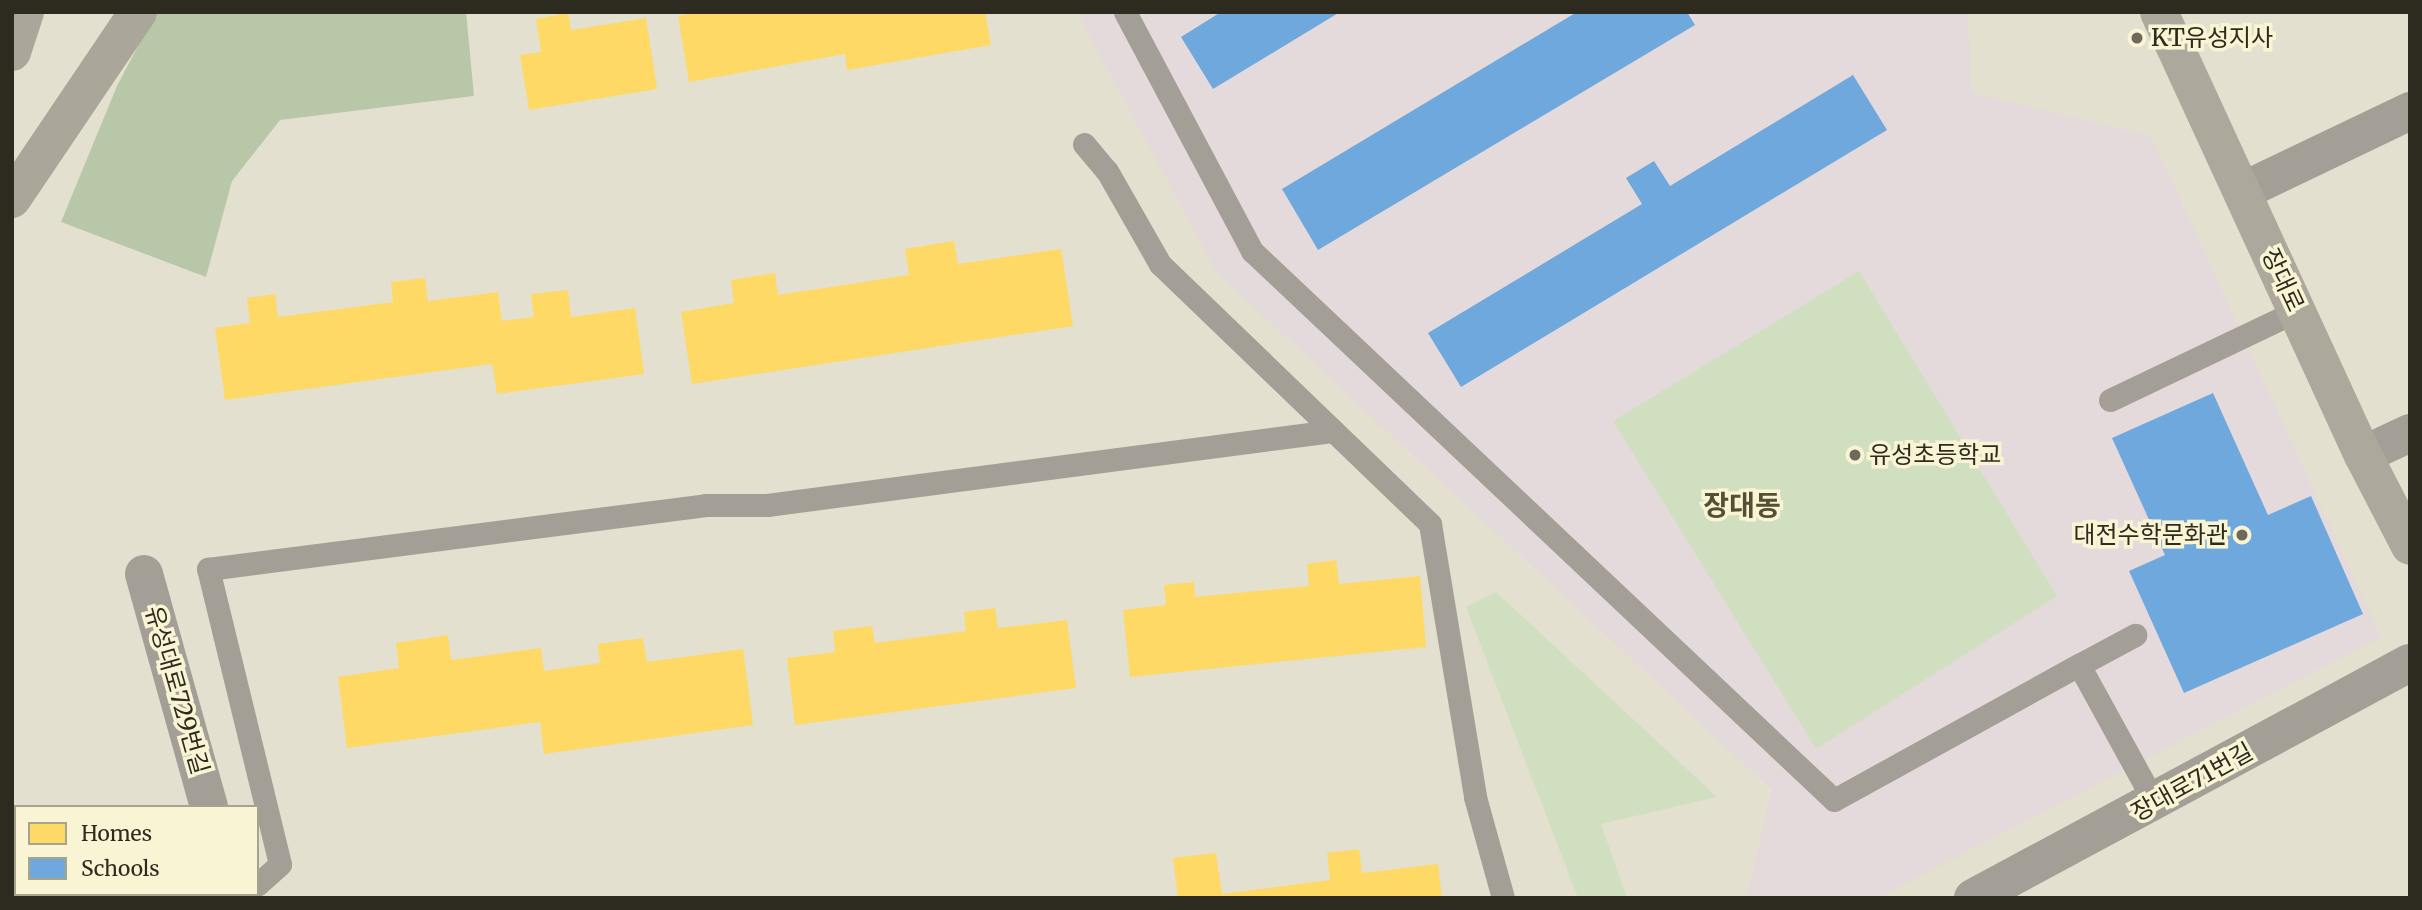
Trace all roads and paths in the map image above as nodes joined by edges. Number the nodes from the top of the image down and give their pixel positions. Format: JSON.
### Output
{"nodes":[{"id":1,"x":25,"y":12,"type":"edge"},
{"id":2,"x":138,"y":12,"type":"edge"},
{"id":3,"x":1125,"y":12,"type":"edge"},
{"id":4,"x":2158,"y":12,"type":"edge"},
{"id":5,"x":12,"y":52,"type":"edge"},
{"id":6,"x":2410,"y":111,"type":"edge"},
{"id":7,"x":1084,"y":144,"type":"dead end"},
{"id":8,"x":2243,"y":191,"type":"junction"},
{"id":9,"x":12,"y":199,"type":"edge"},
{"id":10,"x":2297,"y":311,"type":"junction"},
{"id":11,"x":2110,"y":400,"type":"dead end"},
{"id":12,"x":1332,"y":430,"type":"junction"},
{"id":13,"x":2410,"y":433,"type":"edge"},
{"id":14,"x":2363,"y":455,"type":"junction"},
{"id":15,"x":2410,"y":546,"type":"edge"},
{"id":16,"x":144,"y":574,"type":"dead end"},
{"id":17,"x":2135,"y":635,"type":"dead end"},
{"id":18,"x":2410,"y":663,"type":"edge"},
{"id":19,"x":2079,"y":665,"type":"junction"},
{"id":20,"x":2155,"y":803,"type":"junction"},
{"id":21,"x":208,"y":805,"type":"edge"},
{"id":22,"x":259,"y":882,"type":"edge"},
{"id":23,"x":1503,"y":898,"type":"edge"},
{"id":24,"x":1973,"y":898,"type":"edge"}],
"edges":[{"from":1,"to":5,"type":"highway"},
{"from":2,"to":9,"type":"highway"},
{"from":3,"to":19,"type":"lane"},
{"from":4,"to":8,"type":"street","name":"장대로"},
{"from":6,"to":8,"type":"street"},
{"from":7,"to":12,"type":"lane"},
{"from":8,"to":10,"type":"street","name":"장대로"},
{"from":10,"to":11,"type":"lane"},
{"from":10,"to":14,"type":"street","name":"장대로"},
{"from":12,"to":22,"type":"lane"},
{"from":12,"to":23,"type":"lane"},
{"from":13,"to":14,"type":"street"},
{"from":14,"to":15,"type":"street","name":"장대로"},
{"from":16,"to":21,"type":"street","name":"유성대로729번길"},
{"from":17,"to":19,"type":"lane"},
{"from":18,"to":20,"type":"street","name":"장대로71번길"},
{"from":19,"to":20,"type":"lane"},
{"from":20,"to":24,"type":"street","name":"장대로71번길"}]}
